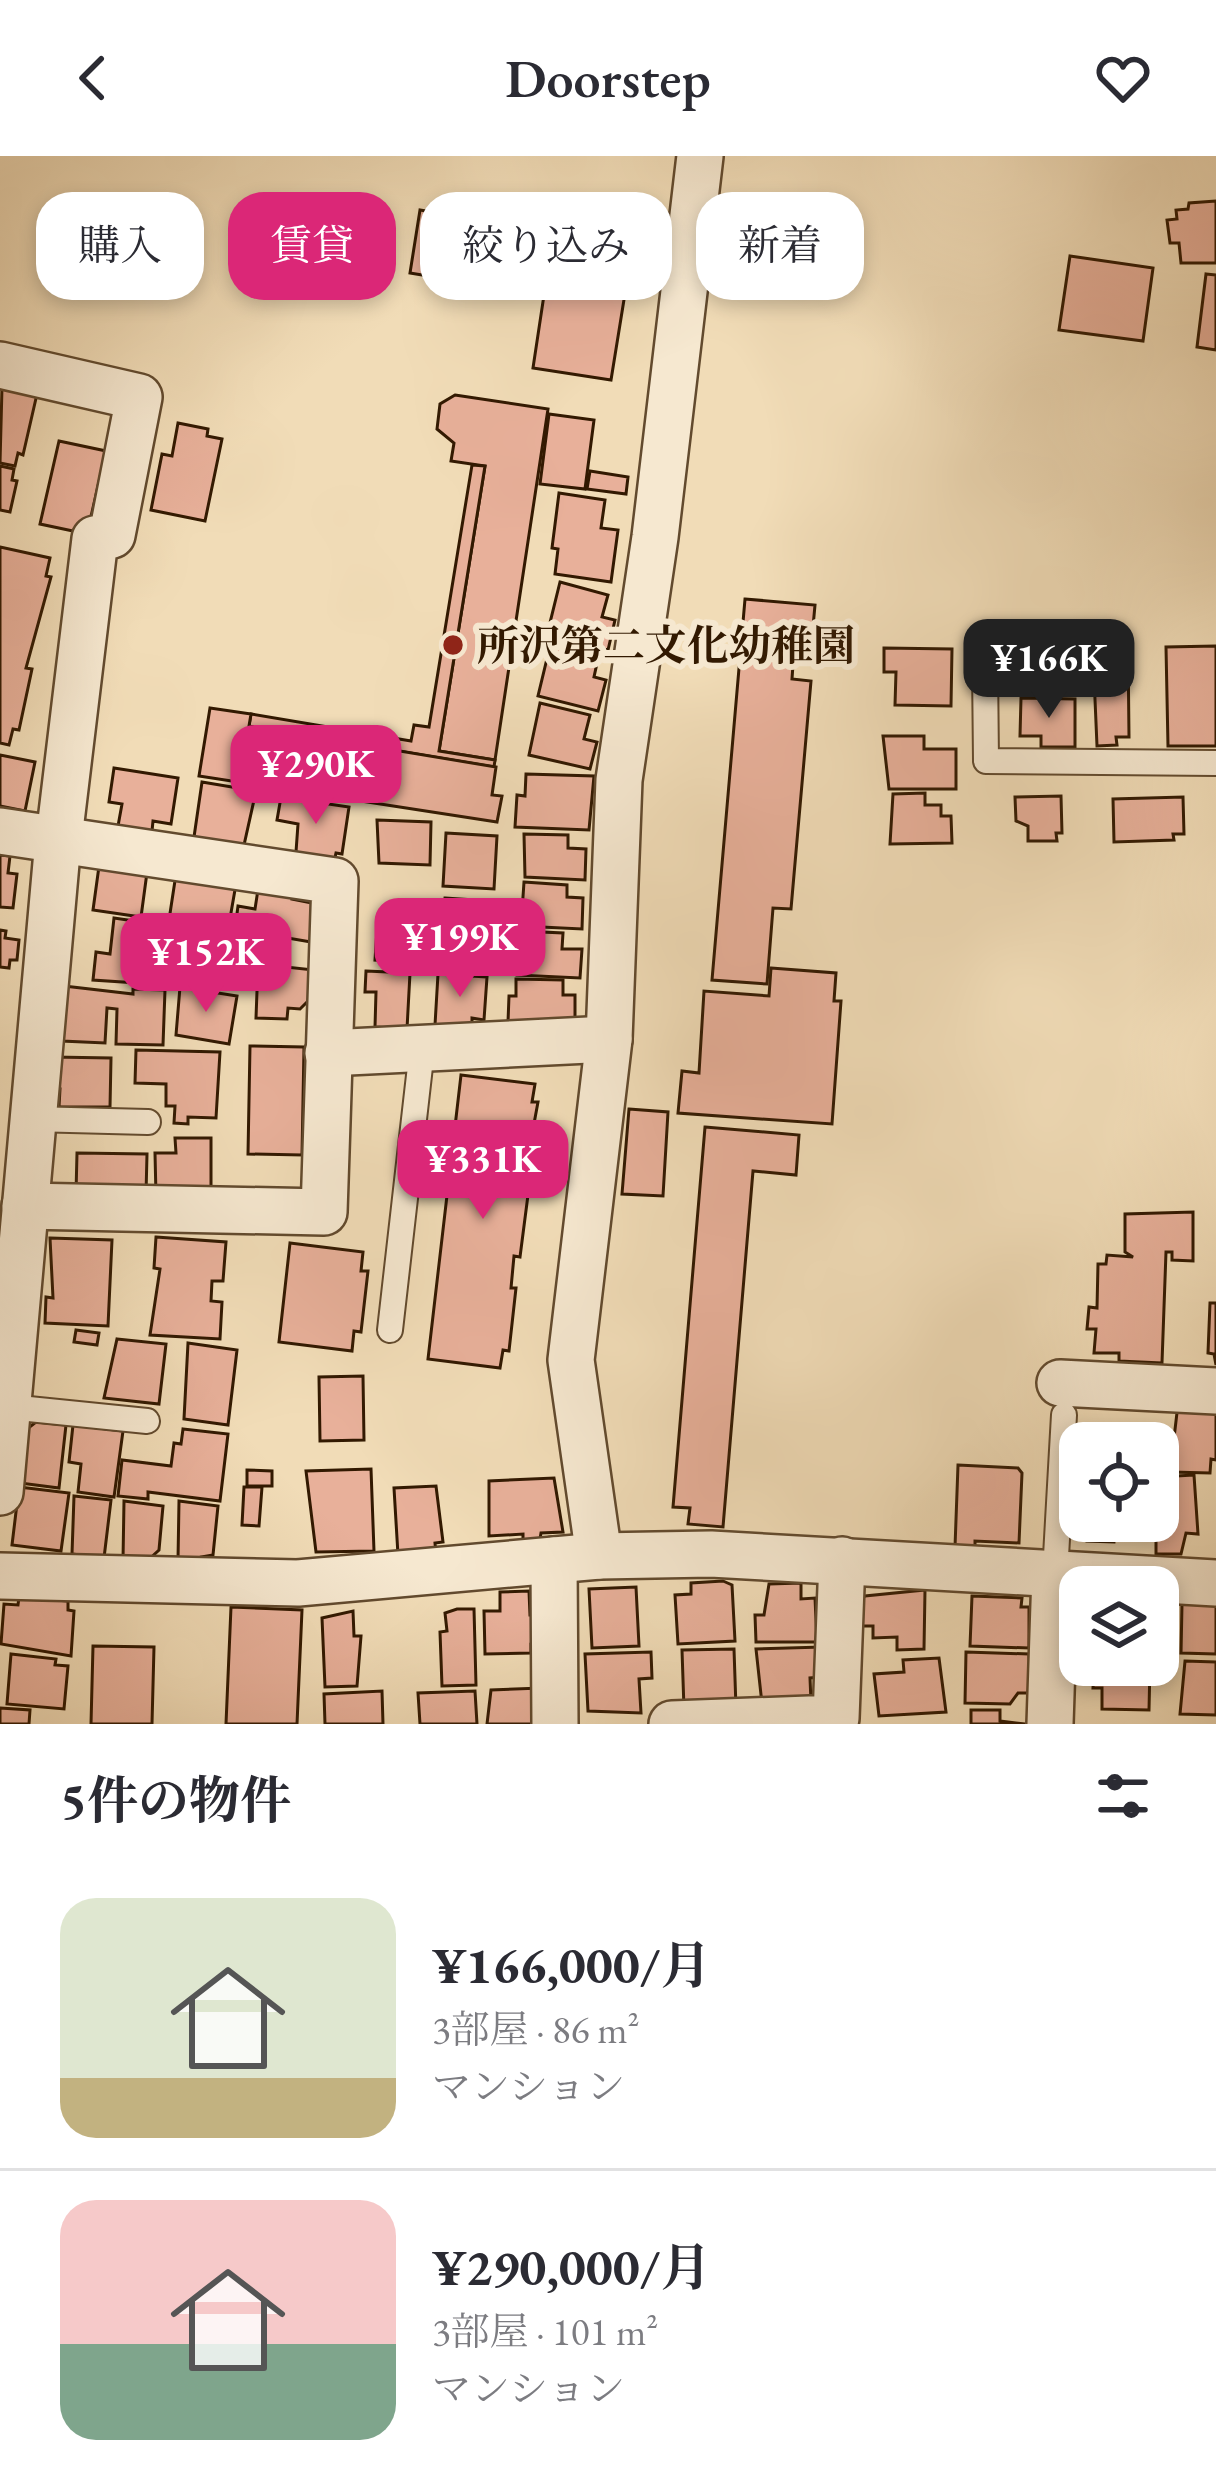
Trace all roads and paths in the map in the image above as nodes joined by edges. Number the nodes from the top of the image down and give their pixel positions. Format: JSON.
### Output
{"nodes":[{"id":1,"x":700,"y":156,"type":"edge"},
{"id":2,"x":0,"y":365,"type":"edge"},
{"id":3,"x":985,"y":666,"type":"dead end"},
{"id":4,"x":1216,"y":763,"type":"edge"},
{"id":5,"x":0,"y":831,"type":"edge"},
{"id":6,"x":59,"y":837,"type":"junction"},
{"id":7,"x":609,"y":1039,"type":"junction"},
{"id":8,"x":422,"y":1049,"type":"junction"},
{"id":9,"x":328,"y":1054,"type":"junction"},
{"id":10,"x":148,"y":1122,"type":"dead end"},
{"id":11,"x":20,"y":1129,"type":"edge"},
{"id":12,"x":25,"y":1206,"type":"junction"},
{"id":13,"x":390,"y":1330,"type":"dead end"},
{"id":14,"x":1216,"y":1391,"type":"edge"},
{"id":15,"x":1062,"y":1399,"type":"joint"},
{"id":16,"x":9,"y":1407,"type":"junction"},
{"id":17,"x":147,"y":1421,"type":"dead end"},
{"id":18,"x":0,"y":1492,"type":"edge"},
{"id":19,"x":576,"y":1558,"type":"junction"},
{"id":20,"x":842,"y":1560,"type":"junction"},
{"id":21,"x":1055,"y":1574,"type":"junction"},
{"id":22,"x":0,"y":1576,"type":"edge"},
{"id":23,"x":1216,"y":1582,"type":"edge"},
{"id":24,"x":556,"y":1724,"type":"edge"},
{"id":25,"x":672,"y":1724,"type":"edge"},
{"id":26,"x":1050,"y":1724,"type":"edge"}],
"edges":[{"from":1,"to":7,"type":"street"},
{"from":2,"to":6,"type":"street"},
{"from":3,"to":4,"type":"lane"},
{"from":5,"to":6,"type":"street"},
{"from":6,"to":9,"type":"street"},
{"from":6,"to":11,"type":"street"},
{"from":7,"to":8,"type":"street"},
{"from":7,"to":19,"type":"street"},
{"from":8,"to":9,"type":"street"},
{"from":8,"to":13,"type":"lane"},
{"from":9,"to":12,"type":"street"},
{"from":10,"to":11,"type":"lane"},
{"from":11,"to":12,"type":"street"},
{"from":12,"to":16,"type":"street"},
{"from":14,"to":15,"type":"street"},
{"from":15,"to":21,"type":"lane"},
{"from":16,"to":17,"type":"lane"},
{"from":16,"to":18,"type":"street"},
{"from":19,"to":20,"type":"street"},
{"from":19,"to":22,"type":"street"},
{"from":19,"to":24,"type":"street"},
{"from":20,"to":21,"type":"street"},
{"from":20,"to":25,"type":"street"},
{"from":21,"to":23,"type":"street"},
{"from":21,"to":26,"type":"street"}]}
